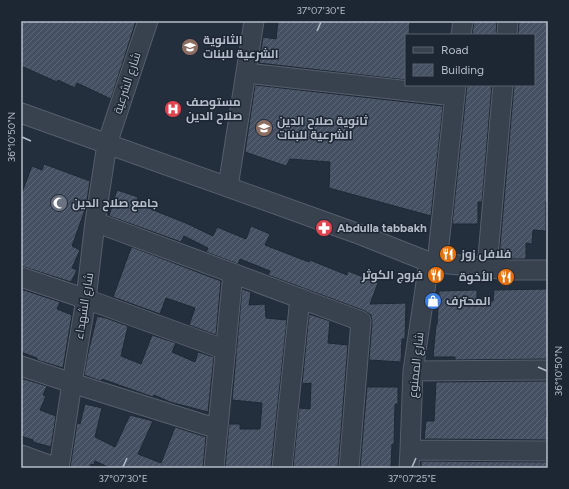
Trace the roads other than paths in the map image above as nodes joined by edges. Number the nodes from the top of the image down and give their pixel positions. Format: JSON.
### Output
{"nodes":[{"id":1,"x":148,"y":21,"type":"edge"},
{"id":2,"x":254,"y":21,"type":"edge"},
{"id":3,"x":463,"y":21,"type":"edge"},
{"id":4,"x":508,"y":21,"type":"edge"},
{"id":5,"x":461,"y":34,"type":"edge"},
{"id":6,"x":507,"y":34,"type":"edge"},
{"id":7,"x":246,"y":73,"type":"junction"},
{"id":8,"x":405,"y":86,"type":"edge"},
{"id":9,"x":406,"y":86,"type":"edge"},
{"id":10,"x":503,"y":86,"type":"edge"},
{"id":11,"x":455,"y":90,"type":"edge"},
{"id":12,"x":21,"y":113,"type":"edge"},
{"id":13,"x":107,"y":144,"type":"junction"},
{"id":14,"x":228,"y":187,"type":"junction"},
{"id":15,"x":95,"y":222,"type":"junction"},
{"id":16,"x":433,"y":263,"type":"junction"},
{"id":17,"x":487,"y":268,"type":"junction"},
{"id":18,"x":548,"y":270,"type":"edge"},
{"id":19,"x":233,"y":273,"type":"junction"},
{"id":20,"x":21,"y":277,"type":"edge"},
{"id":21,"x":300,"y":298,"type":"junction"},
{"id":22,"x":86,"y":299,"type":"junction"},
{"id":23,"x":226,"y":350,"type":"junction"},
{"id":24,"x":21,"y":366,"type":"edge"},
{"id":25,"x":548,"y":370,"type":"edge"},
{"id":26,"x":413,"y":371,"type":"junction"},
{"id":27,"x":72,"y":383,"type":"junction"},
{"id":28,"x":218,"y":428,"type":"junction"},
{"id":29,"x":548,"y":451,"type":"edge"},
{"id":30,"x":21,"y":455,"type":"edge"},
{"id":31,"x":410,"y":459,"type":"edge"},
{"id":32,"x":58,"y":468,"type":"edge"},
{"id":33,"x":214,"y":468,"type":"edge"},
{"id":34,"x":282,"y":468,"type":"edge"},
{"id":35,"x":349,"y":468,"type":"edge"}],
"edges":[{"from":1,"to":13,"type":"street","name":"شارع الشرعية"},
{"from":2,"to":7,"type":"street"},
{"from":3,"to":5,"type":"street"},
{"from":4,"to":6,"type":"street"},
{"from":7,"to":8,"type":"street"},
{"from":7,"to":14,"type":"street"},
{"from":9,"to":11,"type":"street"},
{"from":10,"to":17,"type":"street"},
{"from":11,"to":16,"type":"street","name":"شارع الممنوع"},
{"from":12,"to":13,"type":"street"},
{"from":13,"to":14,"type":"street"},
{"from":13,"to":15,"type":"street","name":"شارع الشهداء"},
{"from":14,"to":16,"type":"street"},
{"from":15,"to":19,"type":"street"},
{"from":15,"to":22,"type":"street","name":"شارع الشهداء"},
{"from":16,"to":17,"type":"street"},
{"from":16,"to":26,"type":"street","name":"شارع الممنوع"},
{"from":17,"to":18,"type":"street"},
{"from":19,"to":21,"type":"street"},
{"from":19,"to":23,"type":"street"},
{"from":20,"to":22,"type":"street"},
{"from":21,"to":34,"type":"street"},
{"from":21,"to":35,"type":"street"},
{"from":22,"to":23,"type":"street"},
{"from":22,"to":27,"type":"street","name":"شارع الشهداء"},
{"from":23,"to":28,"type":"street"},
{"from":24,"to":27,"type":"street"},
{"from":25,"to":26,"type":"street"},
{"from":26,"to":31,"type":"street","name":"شارع الممنوع"},
{"from":27,"to":28,"type":"street"},
{"from":27,"to":32,"type":"street","name":"شارع الشهداء"},
{"from":28,"to":33,"type":"street"},
{"from":29,"to":31,"type":"street"},
{"from":30,"to":32,"type":"street"}]}
